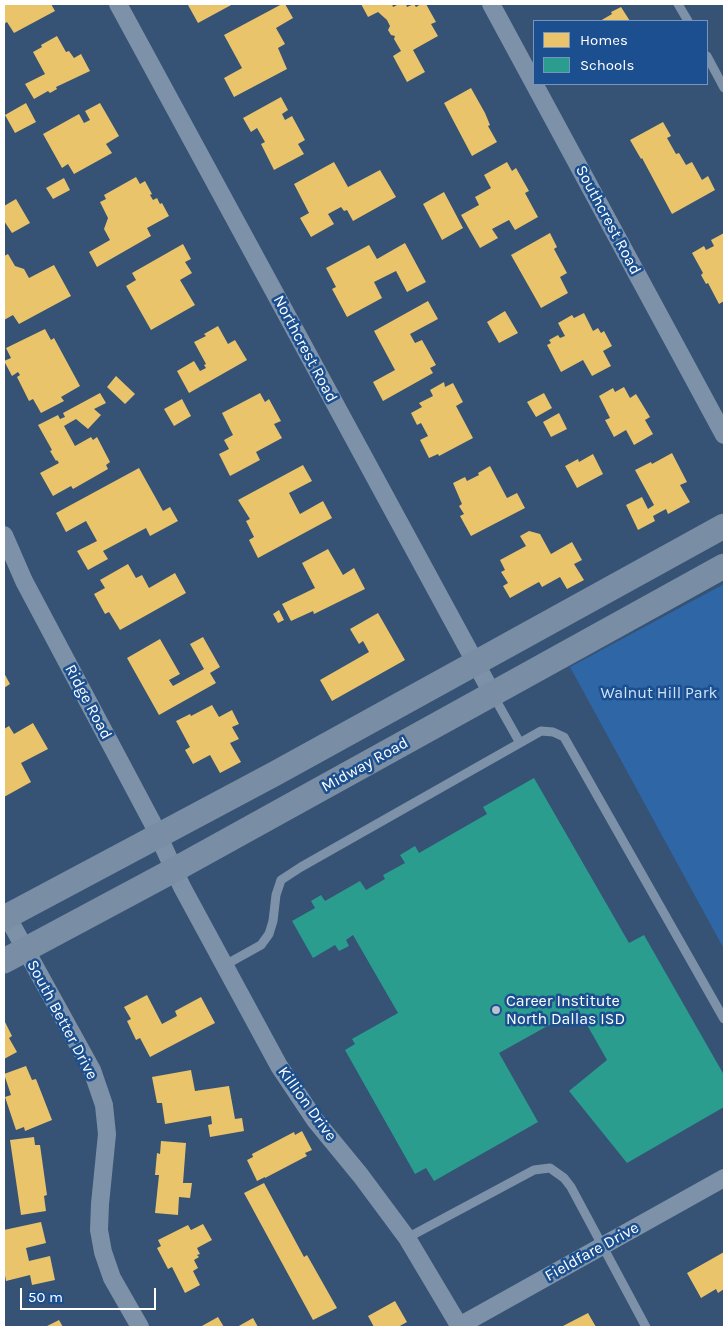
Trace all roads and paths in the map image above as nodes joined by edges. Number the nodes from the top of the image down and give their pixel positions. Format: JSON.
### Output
{"nodes":[{"id":1,"x":118,"y":4,"type":"edge"},
{"id":2,"x":491,"y":4,"type":"edge"},
{"id":3,"x":678,"y":4,"type":"edge"},
{"id":4,"x":687,"y":20,"type":"edge"},
{"id":5,"x":708,"y":58,"type":"edge"},
{"id":6,"x":533,"y":82,"type":"edge"},
{"id":7,"x":535,"y":85,"type":"edge"},
{"id":8,"x":724,"y":88,"type":"edge"},
{"id":9,"x":724,"y":435,"type":"edge"},
{"id":10,"x":724,"y":526,"type":"edge"},
{"id":11,"x":4,"y":534,"type":"edge"},
{"id":12,"x":724,"y":566,"type":"edge"},
{"id":13,"x":475,"y":662,"type":"junction"},
{"id":14,"x":493,"y":695,"type":"junction"},
{"id":15,"x":396,"y":706,"type":"junction"},
{"id":16,"x":414,"y":738,"type":"junction"},
{"id":17,"x":520,"y":743,"type":"junction"},
{"id":18,"x":158,"y":836,"type":"junction"},
{"id":19,"x":174,"y":870,"type":"junction"},
{"id":20,"x":5,"y":917,"type":"edge"},
{"id":21,"x":14,"y":955,"type":"edge"},
{"id":22,"x":225,"y":965,"type":"junction"},
{"id":23,"x":724,"y":1019,"type":"edge"},
{"id":24,"x":724,"y":1178,"type":"edge"},
{"id":25,"x":407,"y":1238,"type":"junction"},
{"id":26,"x":602,"y":1246,"type":"junction"},
{"id":27,"x":140,"y":1327,"type":"edge"},
{"id":28,"x":460,"y":1327,"type":"edge"},
{"id":29,"x":646,"y":1327,"type":"edge"}],
"edges":[{"from":1,"to":13,"type":"street","name":"Northcrest Road"},
{"from":2,"to":6,"type":"street","name":"Southcrest Road"},
{"from":3,"to":4,"type":"lane"},
{"from":5,"to":8,"type":"lane"},
{"from":7,"to":9,"type":"street","name":"Southcrest Road"},
{"from":10,"to":13,"type":"main road"},
{"from":11,"to":18,"type":"street","name":"Ridge Road"},
{"from":12,"to":14,"type":"main road","name":"Midway Road"},
{"from":13,"to":14,"type":"street","name":"Northcrest Road"},
{"from":13,"to":15,"type":"main road"},
{"from":14,"to":16,"type":"main road","name":"Midway Road"},
{"from":14,"to":17,"type":"lane"},
{"from":15,"to":16,"type":"main road"},
{"from":15,"to":18,"type":"main road"},
{"from":16,"to":19,"type":"main road","name":"Midway Road"},
{"from":17,"to":22,"type":"lane"},
{"from":17,"to":23,"type":"lane"},
{"from":18,"to":19,"type":"street","name":"Ridge Road"},
{"from":18,"to":20,"type":"main road"},
{"from":19,"to":21,"type":"main road","name":"Midway Road"},
{"from":19,"to":22,"type":"street","name":"Killion Drive"},
{"from":20,"to":21,"type":"street","name":"South Better Drive"},
{"from":21,"to":27,"type":"street","name":"South Better Drive"},
{"from":22,"to":25,"type":"street","name":"Killion Drive"},
{"from":24,"to":26,"type":"street","name":"Fieldfare Drive"},
{"from":25,"to":26,"type":"lane"},
{"from":25,"to":28,"type":"street","name":"Killion Drive"},
{"from":26,"to":28,"type":"street","name":"Fieldfare Drive"},
{"from":26,"to":29,"type":"lane"}]}
